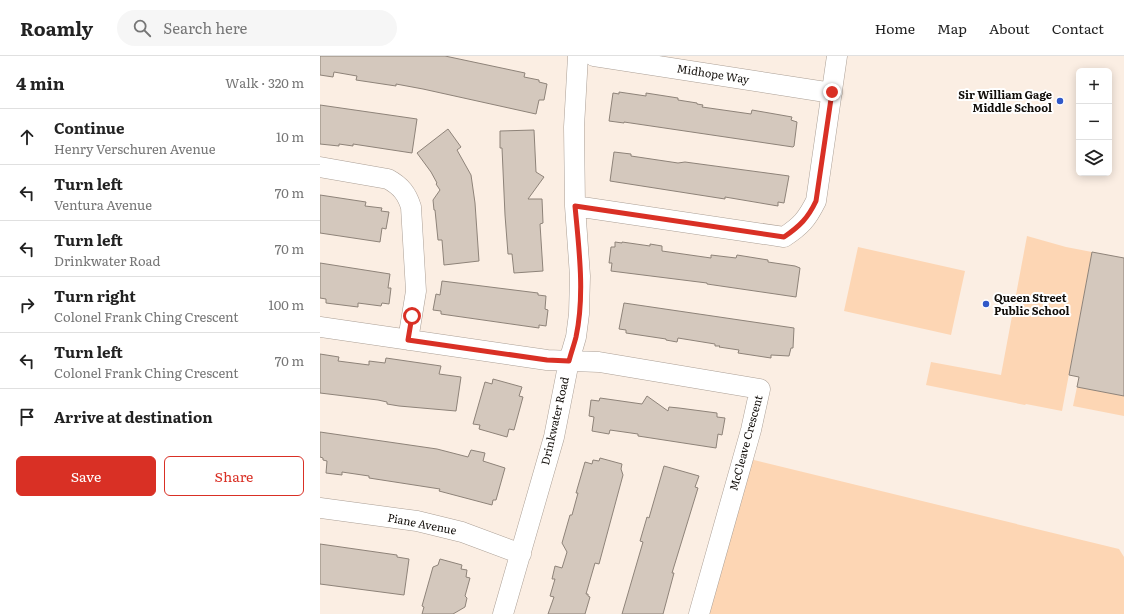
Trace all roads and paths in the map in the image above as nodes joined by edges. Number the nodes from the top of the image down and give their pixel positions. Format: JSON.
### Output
{"nodes":[{"id":1,"x":578,"y":56,"type":"edge"},
{"id":2,"x":594,"y":56,"type":"edge"},
{"id":3,"x":837,"y":56,"type":"edge"},
{"id":4,"x":832,"y":92,"type":"junction"},
{"id":5,"x":320,"y":167,"type":"edge"},
{"id":6,"x":575,"y":206,"type":"junction"},
{"id":7,"x":320,"y":327,"type":"edge"},
{"id":8,"x":408,"y":340,"type":"junction"},
{"id":9,"x":569,"y":361,"type":"junction"},
{"id":10,"x":320,"y":508,"type":"edge"},
{"id":11,"x":521,"y":554,"type":"junction"},
{"id":12,"x":503,"y":614,"type":"edge"},
{"id":13,"x":699,"y":614,"type":"edge"}],
"edges":[{"from":1,"to":6,"type":"street","name":"Drinkwater Road"},
{"from":2,"to":4,"type":"street","name":"Midhope Way"},
{"from":3,"to":4,"type":"street"},
{"from":4,"to":6,"type":"street"},
{"from":5,"to":8,"type":"street"},
{"from":6,"to":9,"type":"street","name":"Drinkwater Road"},
{"from":7,"to":8,"type":"street"},
{"from":8,"to":9,"type":"street"},
{"from":9,"to":11,"type":"street","name":"Drinkwater Road"},
{"from":9,"to":13,"type":"street","name":"McCleave Crescent"},
{"from":10,"to":11,"type":"street","name":"Piane Avenue"},
{"from":11,"to":12,"type":"street","name":"Drinkwater Road"}]}
